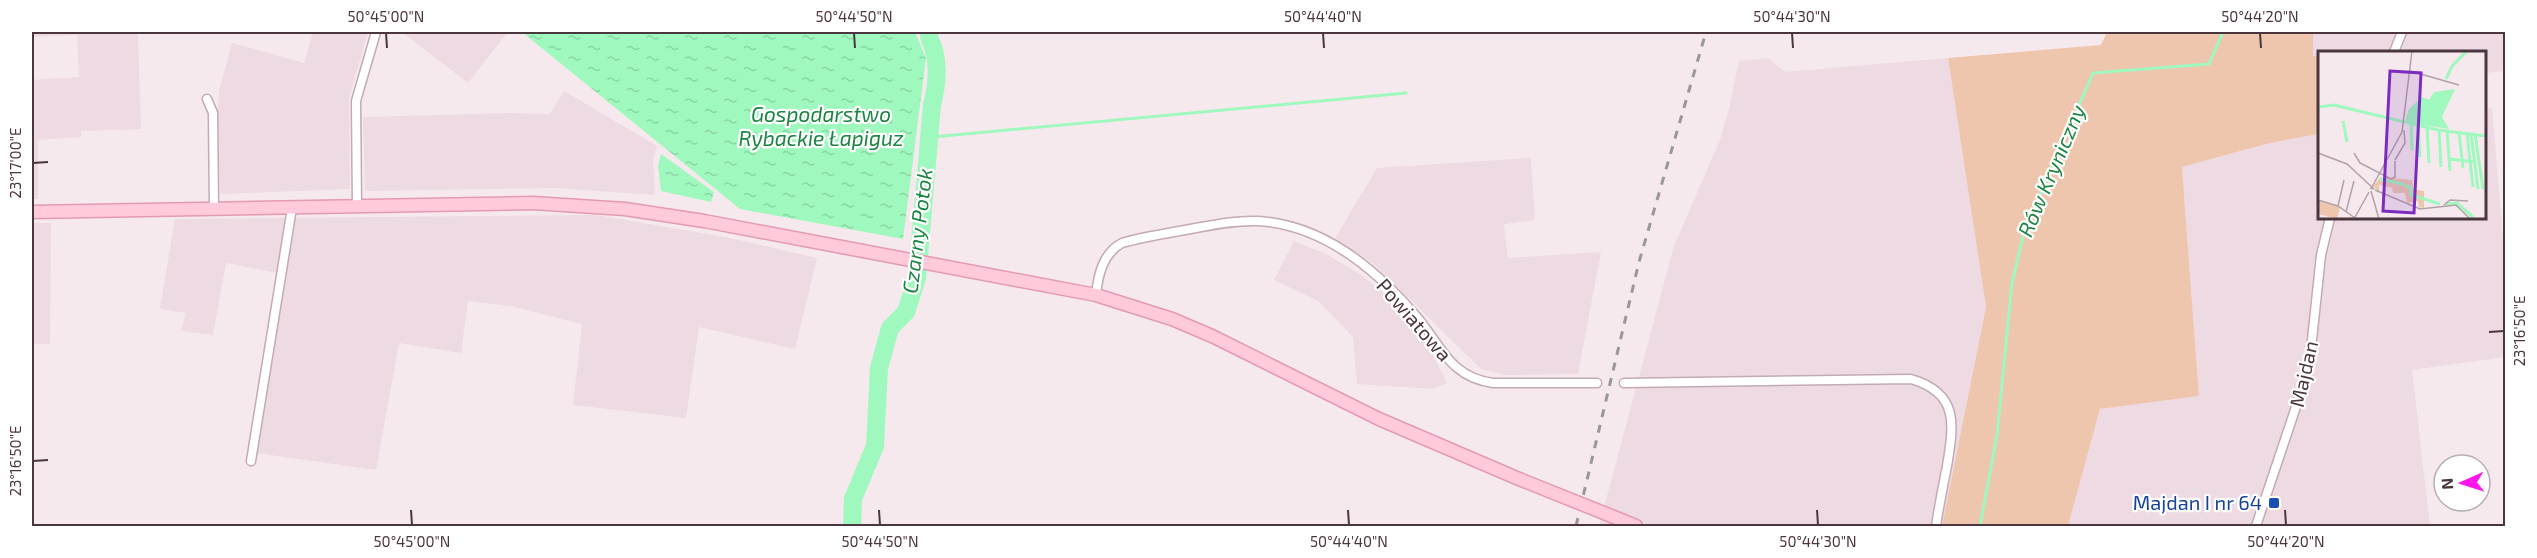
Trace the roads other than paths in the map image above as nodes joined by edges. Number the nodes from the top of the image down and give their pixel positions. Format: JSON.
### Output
{"nodes":[{"id":1,"x":376,"y":32,"type":"edge"},
{"id":2,"x":2402,"y":32,"type":"edge"},
{"id":3,"x":2394,"y":51,"type":"edge"},
{"id":4,"x":207,"y":99,"type":"dead end"},
{"id":5,"x":357,"y":206,"type":"junction"},
{"id":6,"x":292,"y":208,"type":"junction"},
{"id":7,"x":214,"y":209,"type":"junction"},
{"id":8,"x":32,"y":212,"type":"edge"},
{"id":9,"x":2330,"y":219,"type":"edge"},
{"id":10,"x":1096,"y":295,"type":"junction"},
{"id":11,"x":1597,"y":383,"type":"dead end"},
{"id":12,"x":1624,"y":383,"type":"dead end"},
{"id":13,"x":251,"y":461,"type":"dead end"},
{"id":14,"x":1636,"y":526,"type":"edge"},
{"id":15,"x":1936,"y":526,"type":"edge"},
{"id":16,"x":2256,"y":526,"type":"edge"}],
"edges":[{"from":1,"to":5,"type":"street"},
{"from":2,"to":3,"type":"street"},
{"from":4,"to":7,"type":"street"},
{"from":5,"to":6,"type":"main road"},
{"from":5,"to":10,"type":"main road"},
{"from":6,"to":7,"type":"main road"},
{"from":6,"to":13,"type":"street"},
{"from":7,"to":8,"type":"main road"},
{"from":9,"to":16,"type":"street","name":"Majdan"},
{"from":10,"to":11,"type":"street","name":"Powiatowa"},
{"from":10,"to":14,"type":"main road","bridge":true},
{"from":12,"to":15,"type":"street"}]}
